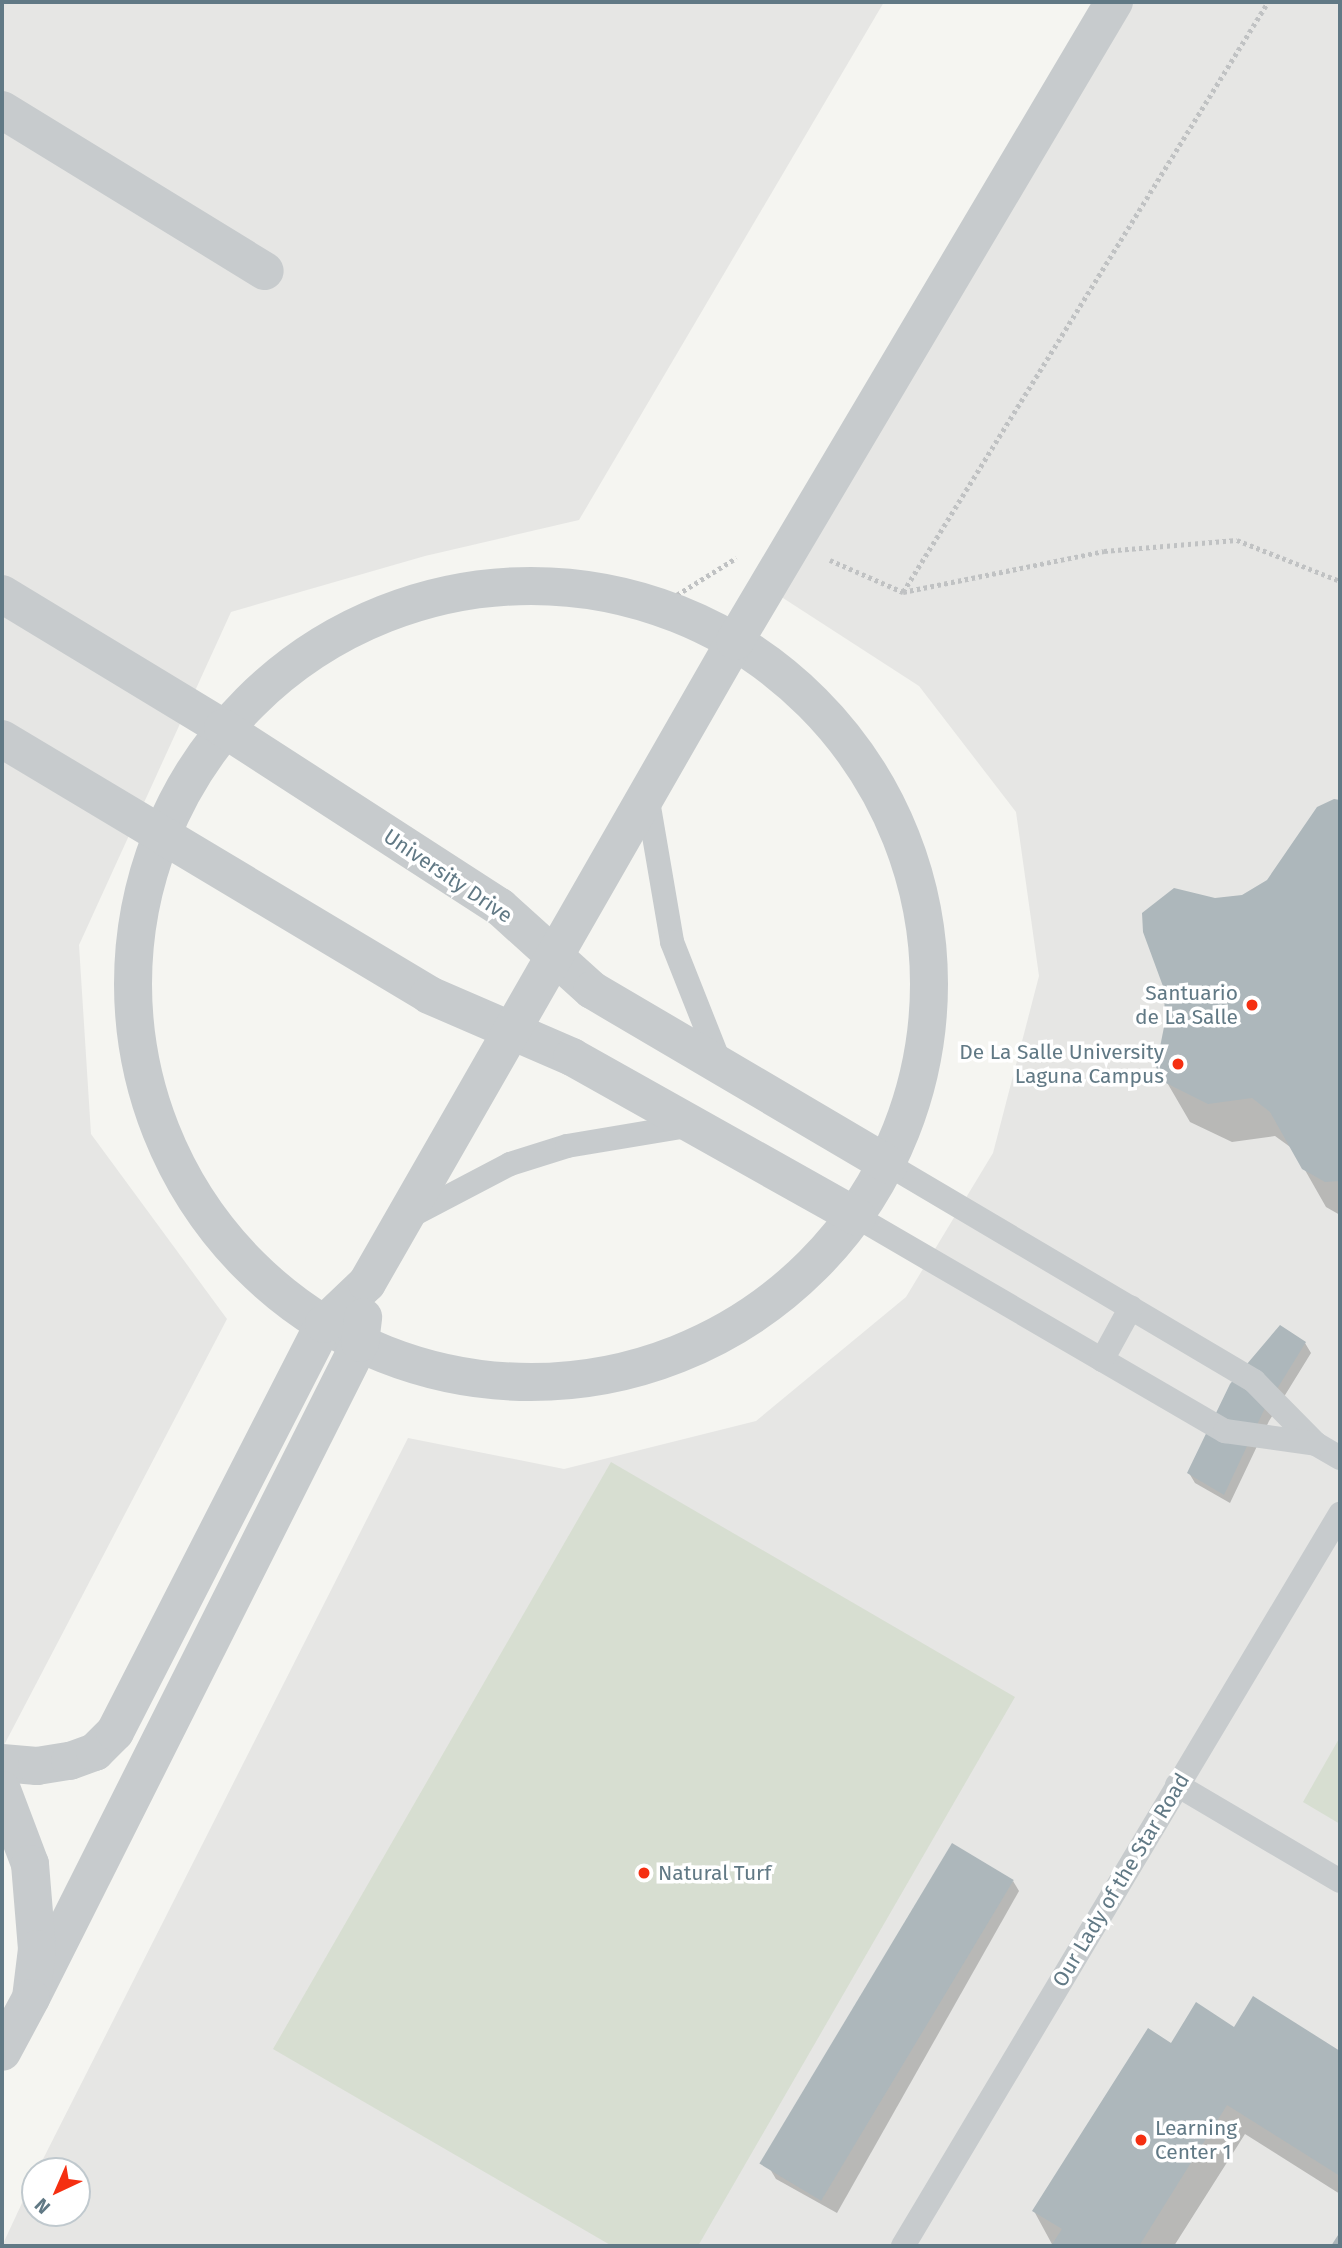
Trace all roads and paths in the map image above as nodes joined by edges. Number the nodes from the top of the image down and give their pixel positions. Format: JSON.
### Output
{"nodes":[{"id":1,"x":1114,"y":2,"type":"edge"},
{"id":2,"x":1268,"y":2,"type":"edge"},
{"id":3,"x":2,"y":110,"type":"edge"},
{"id":4,"x":265,"y":271,"type":"dead end"},
{"id":5,"x":793,"y":544,"type":"junction"},
{"id":6,"x":1340,"y":581,"type":"edge"},
{"id":7,"x":903,"y":592,"type":"junction"},
{"id":8,"x":2,"y":594,"type":"edge"},
{"id":9,"x":735,"y":642,"type":"junction"},
{"id":10,"x":223,"y":728,"type":"junction"},
{"id":11,"x":2,"y":739,"type":"edge"},
{"id":12,"x":647,"y":795,"type":"junction"},
{"id":13,"x":160,"y":832,"type":"junction"},
{"id":14,"x":554,"y":956,"type":"junction"},
{"id":15,"x":511,"y":1031,"type":"junction"},
{"id":16,"x":722,"y":1066,"type":"junction"},
{"id":17,"x":693,"y":1125,"type":"junction"},
{"id":18,"x":889,"y":1165,"type":"junction"},
{"id":19,"x":857,"y":1217,"type":"junction"},
{"id":20,"x":402,"y":1220,"type":"junction"},
{"id":21,"x":367,"y":1283,"type":"junction"},
{"id":22,"x":1131,"y":1307,"type":"junction"},
{"id":23,"x":324,"y":1324,"type":"junction"},
{"id":24,"x":360,"y":1343,"type":"junction"},
{"id":25,"x":1102,"y":1360,"type":"junction"},
{"id":26,"x":1316,"y":1444,"type":"junction"},
{"id":27,"x":1340,"y":1458,"type":"edge"},
{"id":28,"x":1340,"y":1514,"type":"edge"},
{"id":29,"x":2,"y":1763,"type":"edge"},
{"id":30,"x":1177,"y":1785,"type":"junction"},
{"id":31,"x":2,"y":1790,"type":"edge"},
{"id":32,"x":1340,"y":1881,"type":"edge"},
{"id":33,"x":31,"y":1998,"type":"junction"},
{"id":34,"x":2,"y":2052,"type":"edge"},
{"id":35,"x":903,"y":2246,"type":"edge"}],
"edges":[{"from":1,"to":5,"type":"street"},
{"from":2,"to":7,"type":"path"},
{"from":3,"to":4,"type":"street"},
{"from":5,"to":7,"type":"path"},
{"from":5,"to":9,"type":"street"},
{"from":6,"to":7,"type":"path"},
{"from":8,"to":10,"type":"street","name":"University Drive"},
{"from":9,"to":10,"type":"street"},
{"from":9,"to":12,"type":"street"},
{"from":9,"to":18,"type":"street"},
{"from":10,"to":13,"type":"street"},
{"from":10,"to":14,"type":"street","name":"University Drive"},
{"from":11,"to":13,"type":"street"},
{"from":12,"to":14,"type":"street"},
{"from":12,"to":16,"type":"lane"},
{"from":13,"to":15,"type":"street"},
{"from":13,"to":23,"type":"street"},
{"from":14,"to":15,"type":"street"},
{"from":14,"to":16,"type":"street","name":"University Drive"},
{"from":15,"to":17,"type":"street"},
{"from":15,"to":20,"type":"street"},
{"from":16,"to":18,"type":"street","name":"University Drive"},
{"from":17,"to":19,"type":"street"},
{"from":17,"to":20,"type":"lane"},
{"from":18,"to":19,"type":"street"},
{"from":18,"to":22,"type":"lane"},
{"from":19,"to":24,"type":"street"},
{"from":19,"to":25,"type":"lane"},
{"from":20,"to":21,"type":"street"},
{"from":21,"to":23,"type":"street"},
{"from":21,"to":24,"type":"street"},
{"from":22,"to":25,"type":"lane"},
{"from":22,"to":26,"type":"lane"},
{"from":23,"to":24,"type":"street"},
{"from":23,"to":29,"type":"street"},
{"from":24,"to":33,"type":"street"},
{"from":25,"to":26,"type":"lane"},
{"from":26,"to":27,"type":"lane"},
{"from":28,"to":30,"type":"lane","name":"Our Lady of the Star Road"},
{"from":30,"to":32,"type":"lane"},
{"from":30,"to":35,"type":"lane","name":"Our Lady of the Star Road"},
{"from":31,"to":33,"type":"street"},
{"from":33,"to":34,"type":"street"}]}
